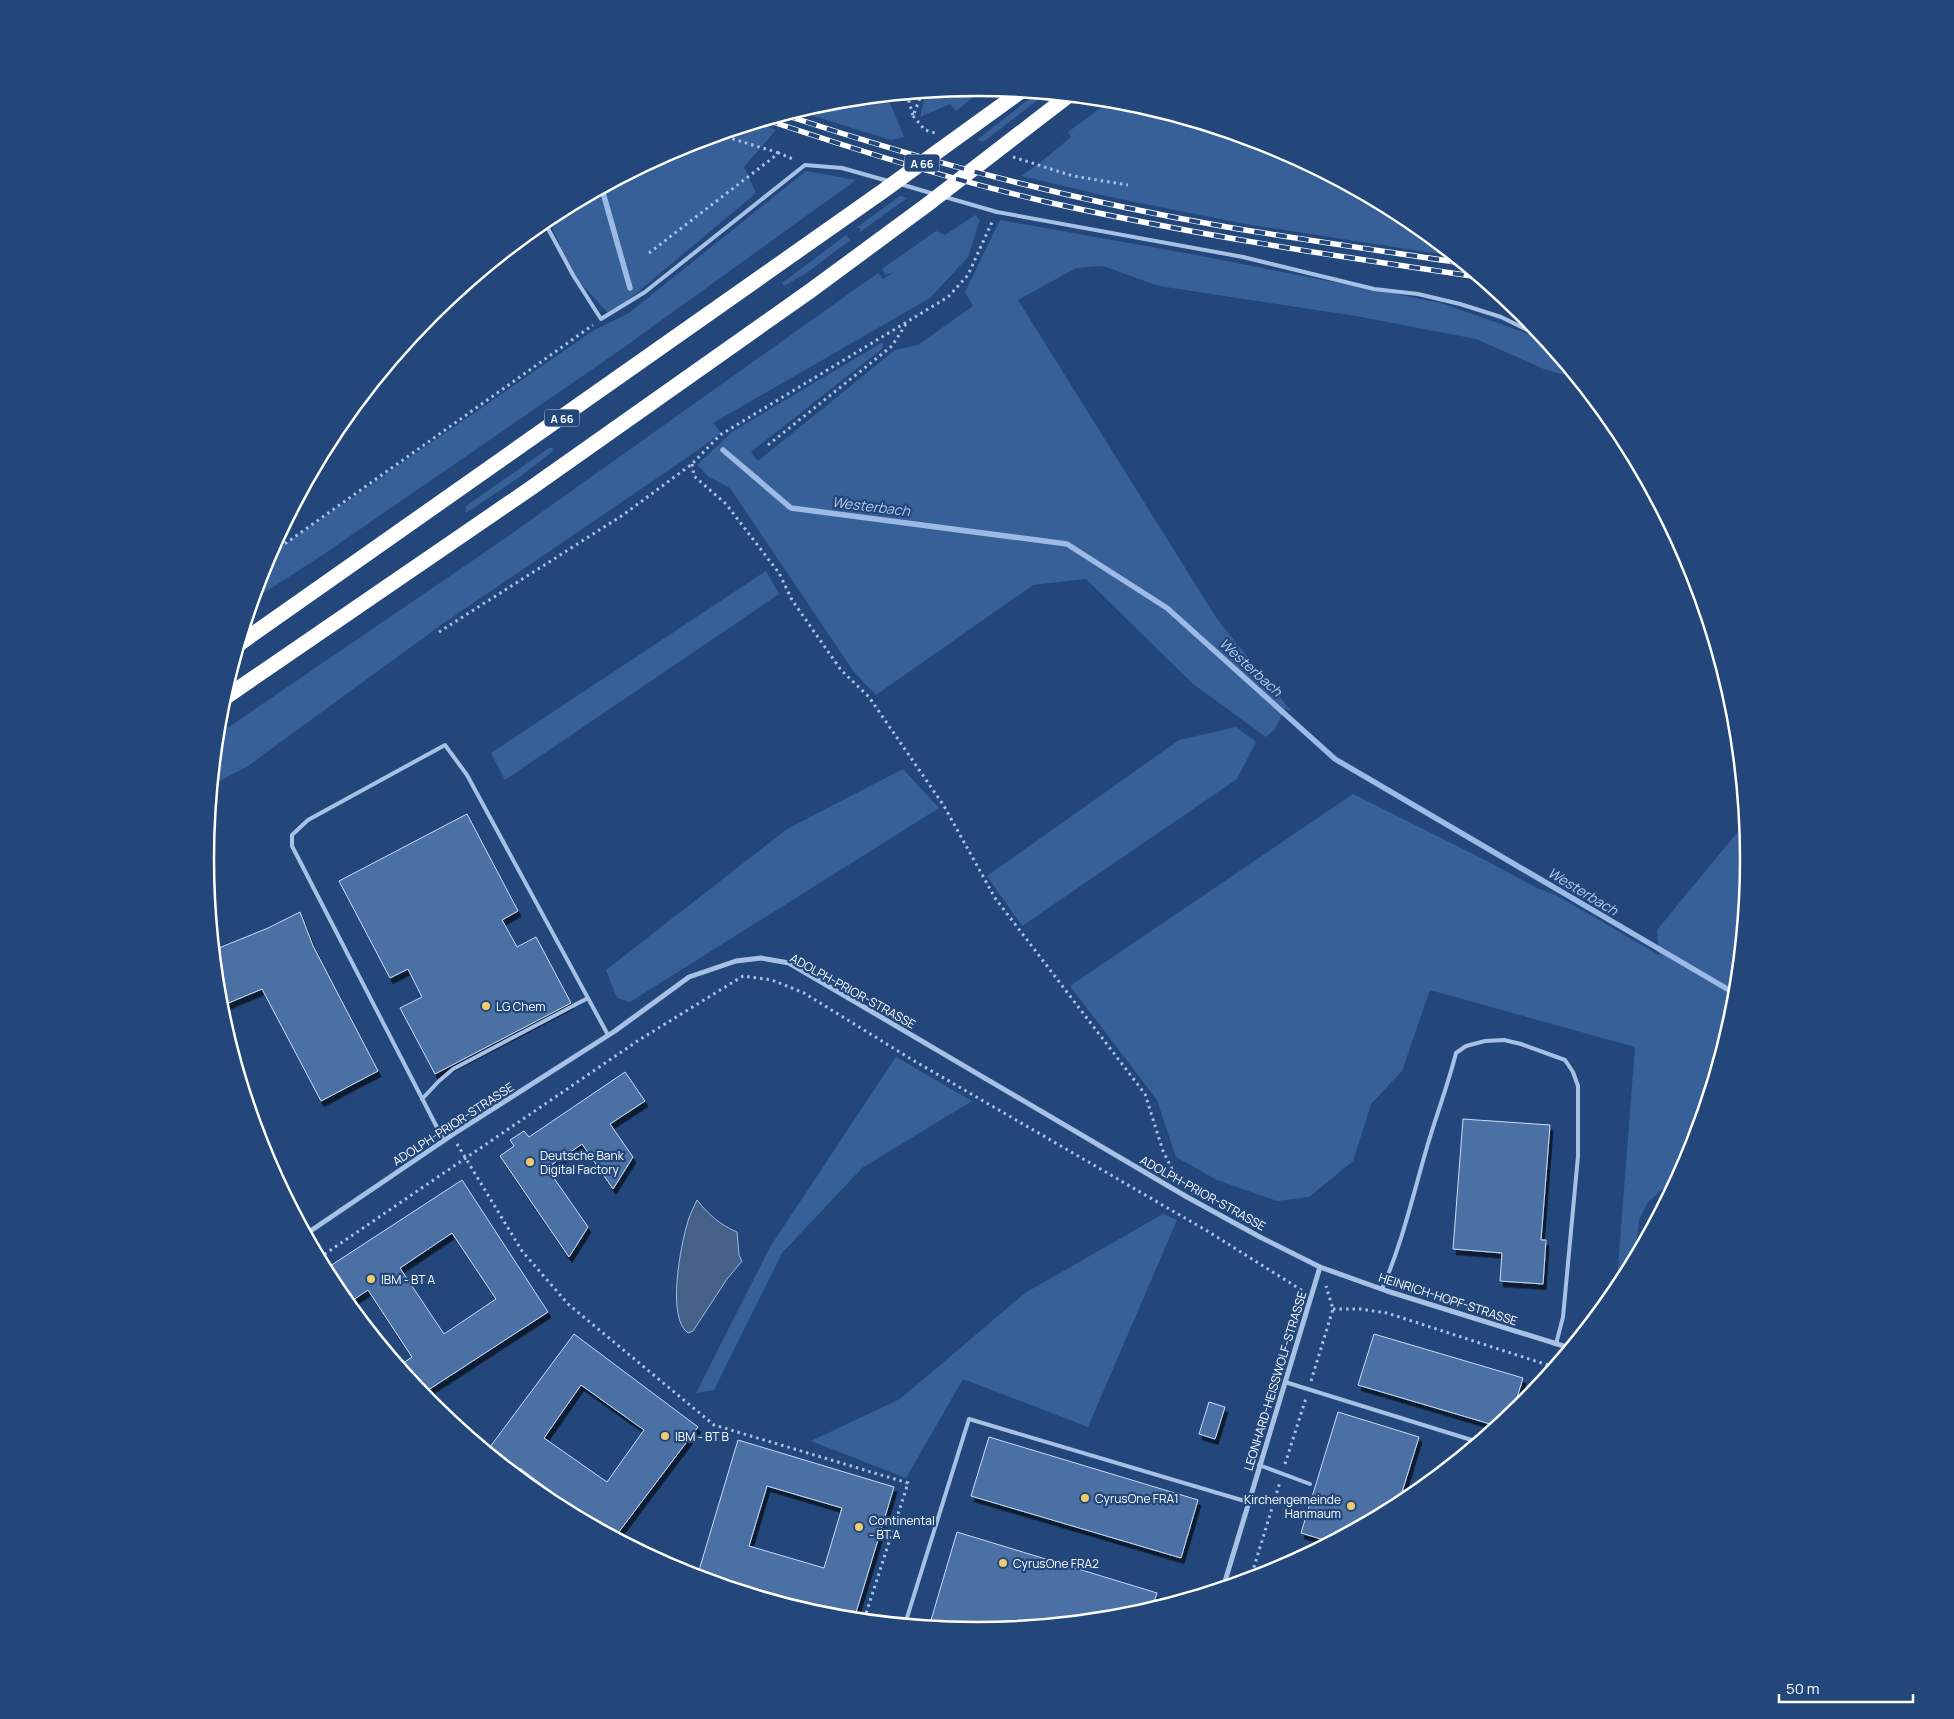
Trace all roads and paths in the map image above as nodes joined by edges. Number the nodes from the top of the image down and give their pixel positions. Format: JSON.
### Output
{"nodes":[{"id":1,"x":1012,"y":97,"type":"edge"},
{"id":2,"x":920,"y":99,"type":"edge"},
{"id":3,"x":909,"y":100,"type":"edge"},
{"id":4,"x":1061,"y":101,"type":"edge"},
{"id":5,"x":730,"y":138,"type":"edge"},
{"id":6,"x":779,"y":153,"type":"junction"},
{"id":7,"x":805,"y":165,"type":"junction"},
{"id":8,"x":1073,"y":176,"type":"dead end"},
{"id":9,"x":1128,"y":184,"type":"dead end"},
{"id":10,"x":997,"y":212,"type":"junction"},
{"id":11,"x":548,"y":228,"type":"edge"},
{"id":12,"x":649,"y":253,"type":"dead end"},
{"id":13,"x":601,"y":320,"type":"junction"},
{"id":14,"x":908,"y":322,"type":"junction"},
{"id":15,"x":1525,"y":329,"type":"edge"},
{"id":16,"x":768,"y":445,"type":"dead end"},
{"id":17,"x":692,"y":464,"type":"junction"},
{"id":18,"x":281,"y":546,"type":"edge"},
{"id":19,"x":439,"y":632,"type":"dead end"},
{"id":20,"x":247,"y":638,"type":"edge"},
{"id":21,"x":233,"y":692,"type":"edge"},
{"id":22,"x":588,"y":998,"type":"junction"},
{"id":23,"x":608,"y":1035,"type":"junction"},
{"id":24,"x":422,"y":1098,"type":"junction"},
{"id":25,"x":452,"y":1136,"type":"junction"},
{"id":26,"x":444,"y":1141,"type":"junction"},
{"id":27,"x":466,"y":1158,"type":"junction"},
{"id":28,"x":1187,"y":1196,"type":"junction"},
{"id":29,"x":311,"y":1231,"type":"edge"},
{"id":30,"x":324,"y":1254,"type":"edge"},
{"id":31,"x":1320,"y":1266,"type":"junction"},
{"id":32,"x":1382,"y":1289,"type":"junction"},
{"id":33,"x":1312,"y":1294,"type":"junction"},
{"id":34,"x":1333,"y":1309,"type":"junction"},
{"id":35,"x":1556,"y":1344,"type":"junction"},
{"id":36,"x":1565,"y":1346,"type":"edge"},
{"id":37,"x":1549,"y":1365,"type":"edge"},
{"id":38,"x":1285,"y":1382,"type":"junction"},
{"id":39,"x":1308,"y":1390,"type":"junction"},
{"id":40,"x":1472,"y":1440,"type":"edge"},
{"id":41,"x":1259,"y":1465,"type":"junction"},
{"id":42,"x":1282,"y":1473,"type":"junction"},
{"id":43,"x":1310,"y":1484,"type":"dead end"},
{"id":44,"x":1248,"y":1502,"type":"junction"},
{"id":45,"x":1253,"y":1571,"type":"edge"},
{"id":46,"x":1224,"y":1581,"type":"edge"},
{"id":47,"x":866,"y":1614,"type":"edge"},
{"id":48,"x":907,"y":1619,"type":"edge"}],
"edges":[{"from":1,"to":20,"type":"highway","number":"A 66"},
{"from":2,"to":3,"type":"path"},
{"from":4,"to":21,"type":"highway"},
{"from":5,"to":6,"type":"path"},
{"from":6,"to":7,"type":"path"},
{"from":6,"to":12,"type":"path"},
{"from":7,"to":10,"type":"lane"},
{"from":7,"to":13,"type":"lane"},
{"from":8,"to":9,"type":"path"},
{"from":10,"to":14,"type":"path"},
{"from":10,"to":15,"type":"lane"},
{"from":11,"to":13,"type":"lane"},
{"from":13,"to":18,"type":"path"},
{"from":14,"to":16,"type":"path"},
{"from":14,"to":17,"type":"path"},
{"from":17,"to":19,"type":"path"},
{"from":17,"to":28,"type":"path"},
{"from":22,"to":23,"type":"lane"},
{"from":22,"to":24,"type":"lane"},
{"from":22,"to":24,"type":"lane"},
{"from":23,"to":25,"type":"street","name":"ADOLPH-PRIOR-STRASSE"},
{"from":23,"to":28,"type":"street","name":"ADOLPH-PRIOR-STRASSE"},
{"from":24,"to":26,"type":"lane"},
{"from":25,"to":26,"type":"street","name":"ADOLPH-PRIOR-STRASSE"},
{"from":25,"to":27,"type":"path"},
{"from":26,"to":29,"type":"street","name":"ADOLPH-PRIOR-STRASSE"},
{"from":27,"to":30,"type":"path"},
{"from":27,"to":33,"type":"path"},
{"from":27,"to":47,"type":"path"},
{"from":28,"to":31,"type":"street","name":"ADOLPH-PRIOR-STRASSE"},
{"from":31,"to":32,"type":"street","name":"HEINRICH-HOPF-STRASSE"},
{"from":31,"to":33,"type":"street","name":"LEONHARD-HEISSWOLF-STRASSE"},
{"from":31,"to":34,"type":"path"},
{"from":32,"to":35,"type":"street","name":"HEINRICH-HOPF-STRASSE"},
{"from":32,"to":35,"type":"lane"},
{"from":33,"to":38,"type":"street","name":"LEONHARD-HEISSWOLF-STRASSE"},
{"from":34,"to":37,"type":"path"},
{"from":34,"to":39,"type":"path"},
{"from":35,"to":36,"type":"street","name":"HEINRICH-HOPF-STRASSE"},
{"from":38,"to":39,"type":"lane"},
{"from":38,"to":41,"type":"street","name":"LEONHARD-HEISSWOLF-STRASSE"},
{"from":39,"to":40,"type":"lane"},
{"from":39,"to":42,"type":"path"},
{"from":41,"to":42,"type":"lane"},
{"from":41,"to":44,"type":"street","name":"LEONHARD-HEISSWOLF-STRASSE"},
{"from":42,"to":43,"type":"lane"},
{"from":42,"to":45,"type":"path"},
{"from":44,"to":46,"type":"street","name":"LEONHARD-HEISSWOLF-STRASSE"},
{"from":44,"to":48,"type":"lane"}]}
